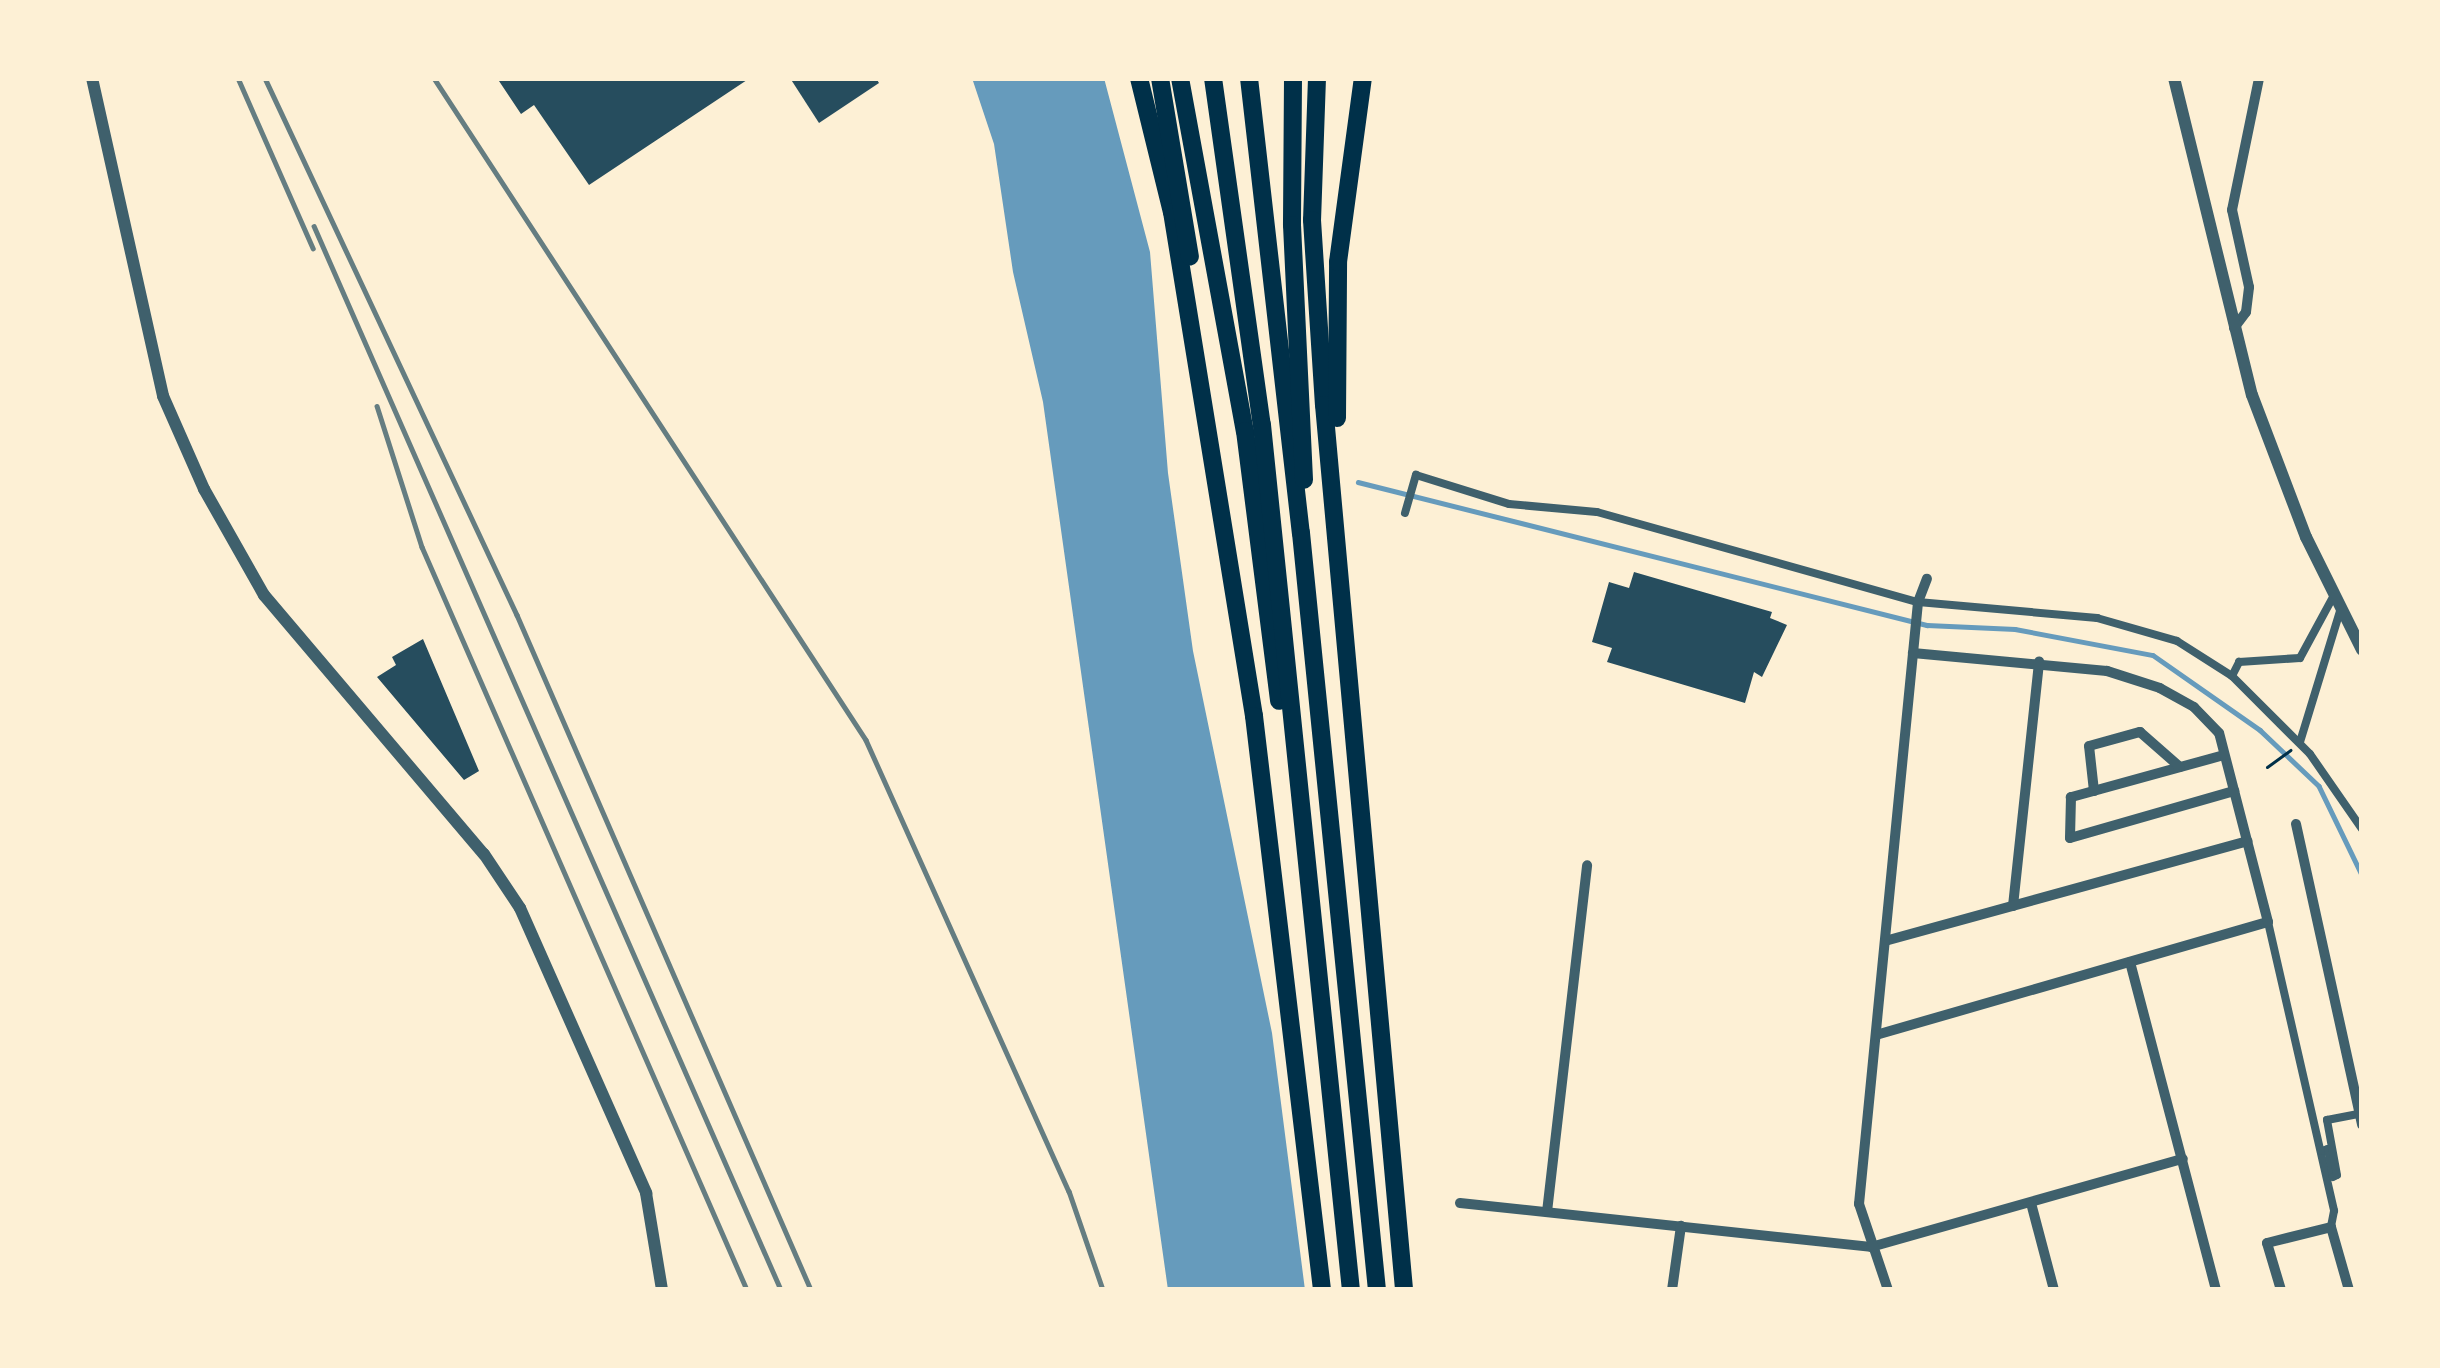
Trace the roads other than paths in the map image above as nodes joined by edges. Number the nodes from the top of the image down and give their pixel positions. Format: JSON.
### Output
{"nodes":[{"id":1,"x":92,"y":78,"type":"edge"},
{"id":2,"x":1139,"y":78,"type":"edge"},
{"id":3,"x":1160,"y":78,"type":"edge"},
{"id":4,"x":1180,"y":78,"type":"edge"},
{"id":5,"x":1213,"y":78,"type":"edge"},
{"id":6,"x":1249,"y":78,"type":"edge"},
{"id":7,"x":1292,"y":78,"type":"edge"},
{"id":8,"x":1317,"y":78,"type":"edge"},
{"id":9,"x":1364,"y":78,"type":"edge"},
{"id":10,"x":2174,"y":78,"type":"edge"},
{"id":11,"x":2259,"y":78,"type":"edge"},
{"id":12,"x":2232,"y":331,"type":"junction"},
{"id":13,"x":1405,"y":513,"type":"dead end"},
{"id":14,"x":1301,"y":532,"type":"junction"},
{"id":15,"x":1927,"y":579,"type":"dead end"},
{"id":16,"x":2333,"y":597,"type":"junction"},
{"id":17,"x":1918,"y":602,"type":"junction"},
{"id":18,"x":2340,"y":611,"type":"junction"},
{"id":19,"x":2362,"y":650,"type":"edge"},
{"id":20,"x":1913,"y":653,"type":"junction"},
{"id":21,"x":1349,"y":657,"type":"junction"},
{"id":22,"x":2039,"y":661,"type":"junction"},
{"id":23,"x":2233,"y":676,"type":"junction"},
{"id":24,"x":1254,"y":716,"type":"junction"},
{"id":25,"x":2300,"y":743,"type":"junction"},
{"id":26,"x":2224,"y":755,"type":"junction"},
{"id":27,"x":2180,"y":767,"type":"junction"},
{"id":28,"x":2094,"y":790,"type":"junction"},
{"id":29,"x":2235,"y":794,"type":"junction"},
{"id":30,"x":2296,"y":824,"type":"dead end"},
{"id":31,"x":2362,"y":829,"type":"edge"},
{"id":32,"x":2247,"y":841,"type":"junction"},
{"id":33,"x":1307,"y":857,"type":"junction"},
{"id":34,"x":1587,"y":865,"type":"dead end"},
{"id":35,"x":2013,"y":906,"type":"junction"},
{"id":36,"x":2268,"y":922,"type":"junction"},
{"id":37,"x":1885,"y":941,"type":"junction"},
{"id":38,"x":2130,"y":962,"type":"junction"},
{"id":39,"x":1876,"y":1035,"type":"junction"},
{"id":40,"x":2361,"y":1119,"type":"edge"},
{"id":41,"x":2321,"y":1151,"type":"junction"},
{"id":42,"x":2183,"y":1160,"type":"junction"},
{"id":43,"x":1460,"y":1203,"type":"dead end"},
{"id":44,"x":2031,"y":1203,"type":"junction"},
{"id":45,"x":1547,"y":1212,"type":"junction"},
{"id":46,"x":1681,"y":1226,"type":"junction"},
{"id":47,"x":2331,"y":1227,"type":"junction"},
{"id":48,"x":1871,"y":1247,"type":"junction"},
{"id":49,"x":662,"y":1290,"type":"edge"},
{"id":50,"x":1322,"y":1290,"type":"edge"},
{"id":51,"x":1351,"y":1290,"type":"edge"},
{"id":52,"x":1376,"y":1290,"type":"edge"},
{"id":53,"x":1404,"y":1290,"type":"edge"},
{"id":54,"x":1672,"y":1290,"type":"edge"},
{"id":55,"x":1888,"y":1290,"type":"edge"},
{"id":56,"x":2054,"y":1290,"type":"edge"},
{"id":57,"x":2216,"y":1290,"type":"edge"},
{"id":58,"x":2281,"y":1290,"type":"edge"},
{"id":59,"x":2349,"y":1290,"type":"edge"}],
"edges":[{"from":1,"to":49,"type":"street"},
{"from":2,"to":24,"type":"highway"},
{"from":3,"to":24,"type":"highway"},
{"from":4,"to":33,"type":"highway"},
{"from":5,"to":33,"type":"highway"},
{"from":6,"to":14,"type":"highway"},
{"from":7,"to":14,"type":"highway"},
{"from":8,"to":21,"type":"highway"},
{"from":9,"to":21,"type":"highway"},
{"from":10,"to":12,"type":"street"},
{"from":11,"to":12,"type":"street"},
{"from":12,"to":16,"type":"street"},
{"from":13,"to":17,"type":"street"},
{"from":14,"to":52,"type":"highway"},
{"from":15,"to":17,"type":"street"},
{"from":16,"to":18,"type":"street"},
{"from":16,"to":23,"type":"street"},
{"from":17,"to":20,"type":"street"},
{"from":17,"to":23,"type":"street"},
{"from":18,"to":19,"type":"street"},
{"from":18,"to":25,"type":"street"},
{"from":20,"to":22,"type":"street"},
{"from":20,"to":37,"type":"street"},
{"from":21,"to":53,"type":"highway"},
{"from":22,"to":26,"type":"street"},
{"from":22,"to":35,"type":"street"},
{"from":23,"to":25,"type":"street"},
{"from":24,"to":50,"type":"highway"},
{"from":25,"to":31,"type":"street"},
{"from":26,"to":27,"type":"street"},
{"from":26,"to":29,"type":"street"},
{"from":27,"to":28,"type":"street"},
{"from":27,"to":28,"type":"street"},
{"from":28,"to":29,"type":"street"},
{"from":29,"to":32,"type":"street"},
{"from":30,"to":40,"type":"street"},
{"from":32,"to":35,"type":"street"},
{"from":32,"to":36,"type":"street"},
{"from":33,"to":51,"type":"highway"},
{"from":34,"to":45,"type":"street"},
{"from":35,"to":37,"type":"street"},
{"from":36,"to":38,"type":"street"},
{"from":36,"to":41,"type":"street"},
{"from":37,"to":39,"type":"street"},
{"from":38,"to":39,"type":"street"},
{"from":38,"to":42,"type":"street"},
{"from":39,"to":48,"type":"street"},
{"from":40,"to":41,"type":"street"},
{"from":41,"to":47,"type":"street"},
{"from":42,"to":44,"type":"street"},
{"from":42,"to":57,"type":"street"},
{"from":43,"to":45,"type":"street"},
{"from":44,"to":48,"type":"street"},
{"from":44,"to":56,"type":"street"},
{"from":45,"to":46,"type":"street"},
{"from":46,"to":48,"type":"street"},
{"from":46,"to":54,"type":"street"},
{"from":47,"to":58,"type":"street"},
{"from":47,"to":59,"type":"street"},
{"from":48,"to":55,"type":"street"}]}
